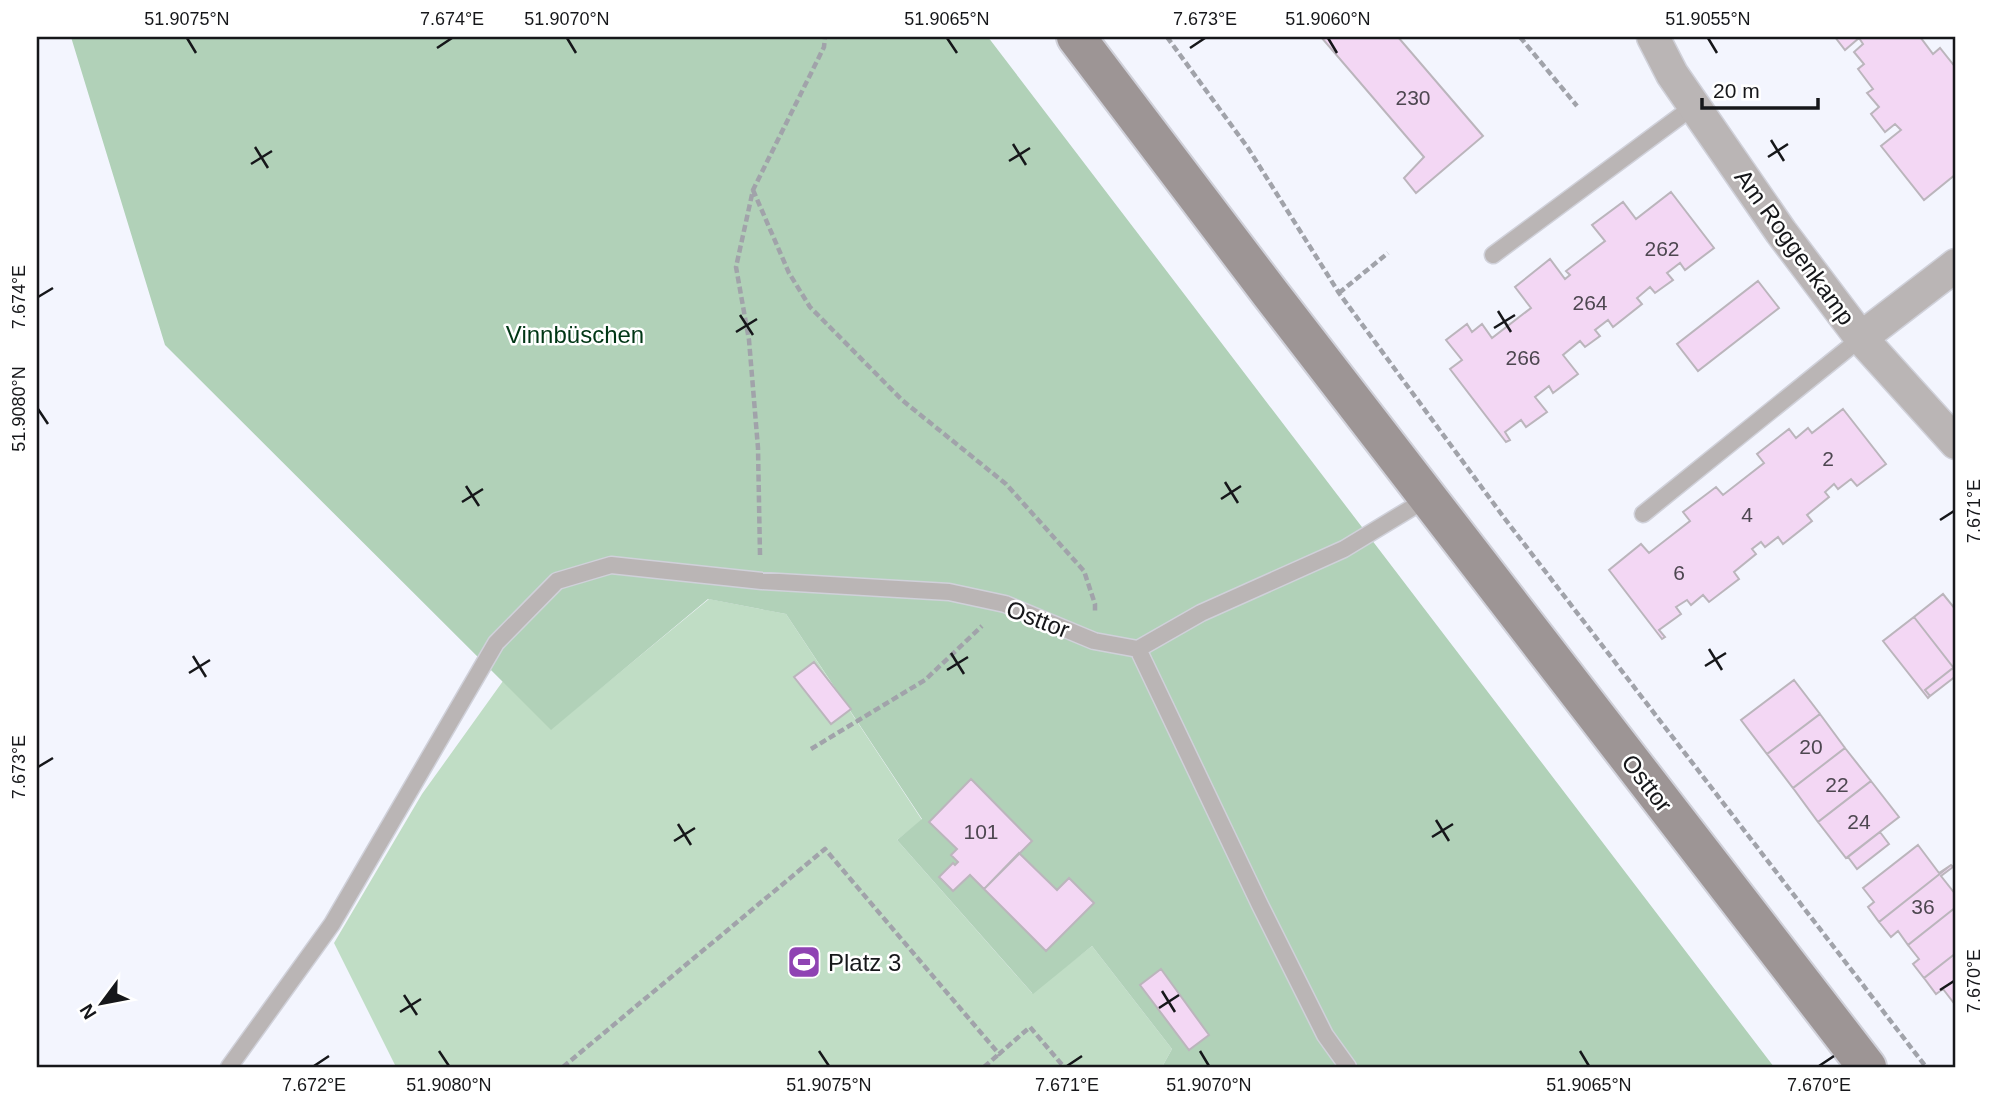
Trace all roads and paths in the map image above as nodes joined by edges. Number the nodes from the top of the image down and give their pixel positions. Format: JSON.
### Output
{"nodes":[{"id":1,"x":825,"y":37,"type":"edge"},
{"id":2,"x":1076,"y":37,"type":"edge"},
{"id":3,"x":1167,"y":37,"type":"edge"},
{"id":4,"x":1520,"y":37,"type":"edge"},
{"id":5,"x":1653,"y":37,"type":"edge"},
{"id":6,"x":1577,"y":106,"type":"dead end"},
{"id":7,"x":1695,"y":106,"type":"junction"},
{"id":8,"x":753,"y":190,"type":"junction"},
{"id":9,"x":1388,"y":253,"type":"dead end"},
{"id":10,"x":1493,"y":255,"type":"dead end"},
{"id":11,"x":1956,"y":265,"type":"edge"},
{"id":12,"x":1339,"y":293,"type":"junction"},
{"id":13,"x":1861,"y":338,"type":"junction"},
{"id":14,"x":1956,"y":443,"type":"edge"},
{"id":15,"x":1428,"y":498,"type":"junction"},
{"id":16,"x":1643,"y":514,"type":"dead end"},
{"id":17,"x":762,"y":581,"type":"junction"},
{"id":18,"x":1005,"y":604,"type":"junction"},
{"id":19,"x":1094,"y":641,"type":"junction"},
{"id":20,"x":1138,"y":649,"type":"junction"},
{"id":21,"x":811,"y":750,"type":"dead end"},
{"id":22,"x":999,"y":1054,"type":"junction"},
{"id":23,"x":229,"y":1067,"type":"edge"},
{"id":24,"x":563,"y":1067,"type":"edge"},
{"id":25,"x":984,"y":1067,"type":"edge"},
{"id":26,"x":1064,"y":1067,"type":"edge"},
{"id":27,"x":1348,"y":1067,"type":"edge"},
{"id":28,"x":1867,"y":1067,"type":"edge"},
{"id":29,"x":1926,"y":1067,"type":"edge"}],
"edges":[{"from":1,"to":8,"type":"path"},
{"from":2,"to":15,"type":"main road","name":"Osttor"},
{"from":3,"to":12,"type":"path"},
{"from":4,"to":6,"type":"path"},
{"from":5,"to":7,"type":"street","name":"Am Roggenkamp"},
{"from":7,"to":10,"type":"lane"},
{"from":7,"to":13,"type":"street","name":"Am Roggenkamp"},
{"from":8,"to":17,"type":"path"},
{"from":8,"to":19,"type":"path"},
{"from":9,"to":12,"type":"path"},
{"from":11,"to":13,"type":"street"},
{"from":12,"to":29,"type":"path"},
{"from":13,"to":14,"type":"street","name":"Am Roggenkamp"},
{"from":13,"to":16,"type":"lane"},
{"from":15,"to":20,"type":"lane"},
{"from":15,"to":28,"type":"main road","name":"Osttor"},
{"from":17,"to":18,"type":"lane","name":"Osttor"},
{"from":17,"to":23,"type":"lane","name":"Osttor"},
{"from":18,"to":19,"type":"lane","name":"Osttor"},
{"from":18,"to":21,"type":"path"},
{"from":19,"to":20,"type":"lane","name":"Osttor"},
{"from":20,"to":27,"type":"lane"},
{"from":22,"to":24,"type":"path"},
{"from":22,"to":25,"type":"path"},
{"from":22,"to":26,"type":"path"}]}
